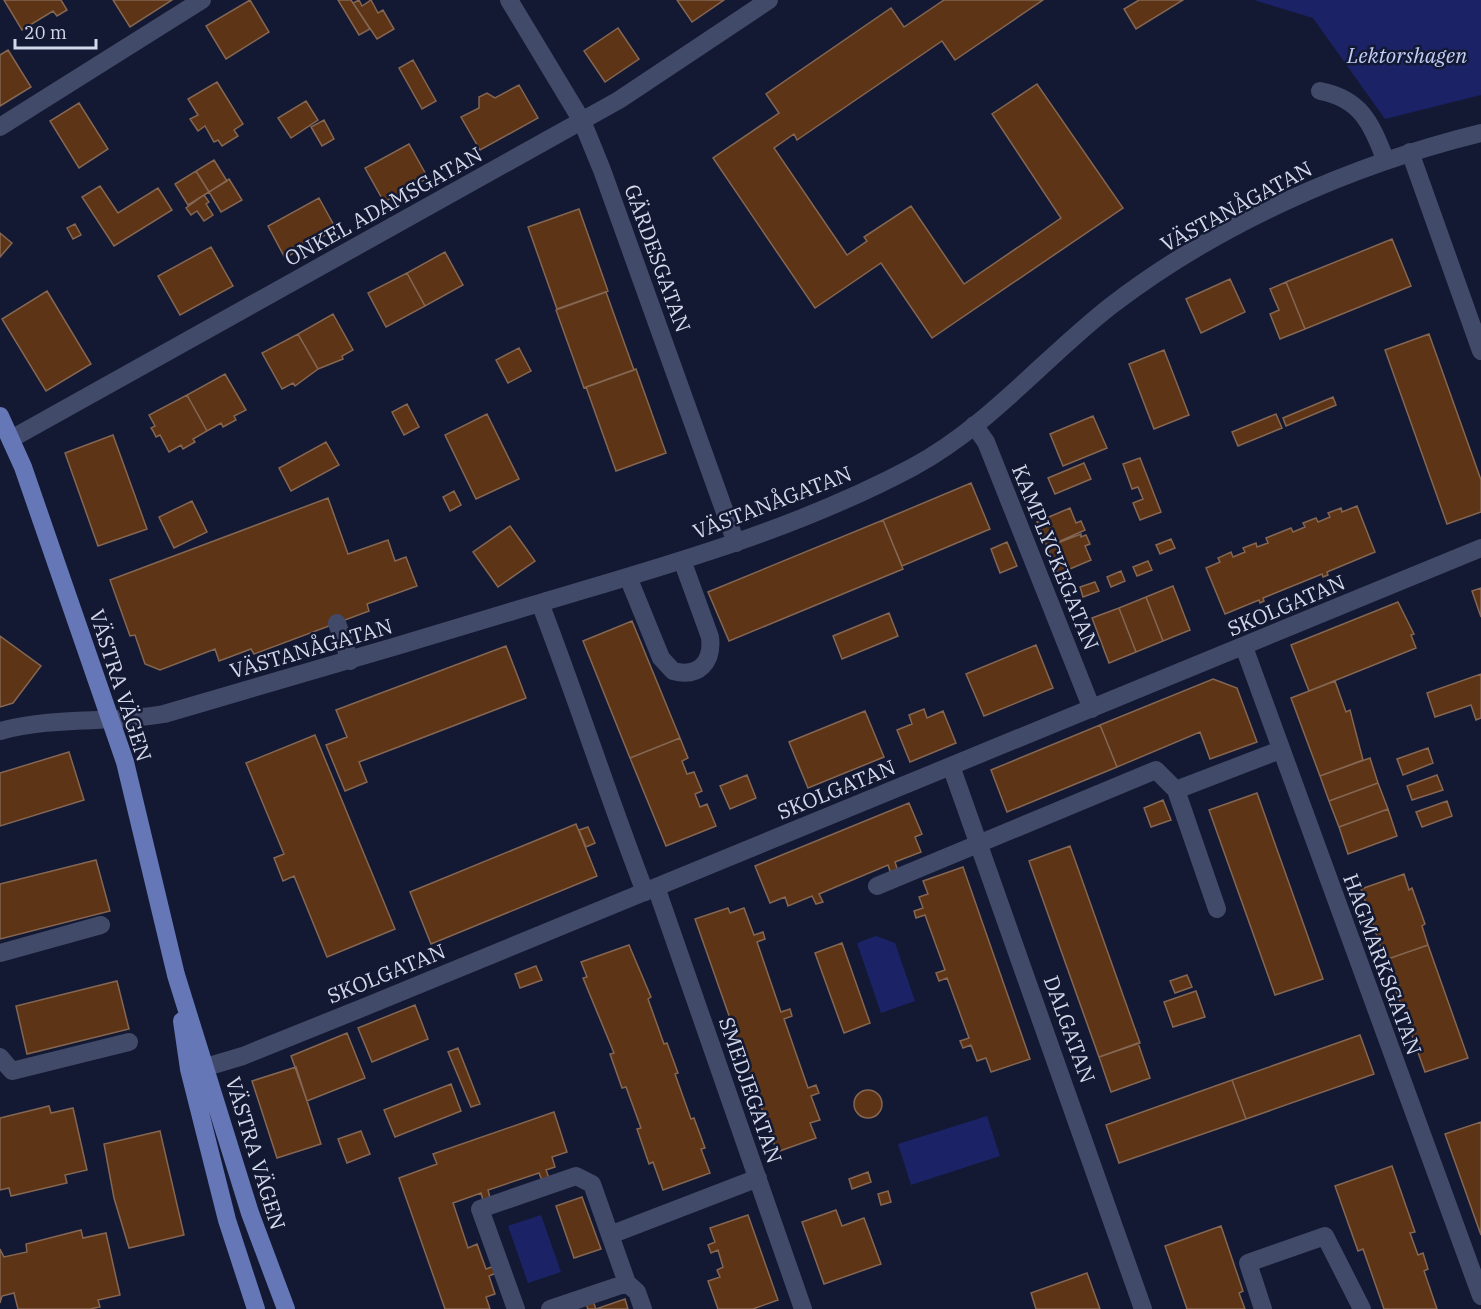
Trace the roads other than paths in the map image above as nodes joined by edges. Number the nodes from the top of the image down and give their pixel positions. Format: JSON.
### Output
{"nodes":[{"id":1,"x":202,"y":0,"type":"edge"},
{"id":2,"x":509,"y":0,"type":"edge"},
{"id":3,"x":769,"y":0,"type":"edge"},
{"id":4,"x":1320,"y":91,"type":"dead end"},
{"id":5,"x":582,"y":121,"type":"junction"},
{"id":6,"x":0,"y":127,"type":"edge"},
{"id":7,"x":1481,"y":133,"type":"edge"},
{"id":8,"x":1410,"y":152,"type":"junction"},
{"id":9,"x":1386,"y":161,"type":"junction"},
{"id":10,"x":1481,"y":351,"type":"edge"},
{"id":11,"x":0,"y":416,"type":"edge"},
{"id":12,"x":974,"y":425,"type":"junction"},
{"id":13,"x":11,"y":439,"type":"junction"},
{"id":14,"x":736,"y":543,"type":"junction"},
{"id":15,"x":1481,"y":548,"type":"edge"},
{"id":16,"x":682,"y":560,"type":"junction"},
{"id":17,"x":628,"y":577,"type":"junction"},
{"id":18,"x":540,"y":603,"type":"junction"},
{"id":19,"x":337,"y":623,"type":"dead end"},
{"id":20,"x":1244,"y":647,"type":"junction"},
{"id":21,"x":350,"y":661,"type":"junction"},
{"id":22,"x":1092,"y":709,"type":"junction"},
{"id":23,"x":110,"y":721,"type":"junction"},
{"id":24,"x":0,"y":731,"type":"edge"},
{"id":25,"x":1280,"y":750,"type":"junction"},
{"id":26,"x":951,"y":766,"type":"junction"},
{"id":27,"x":1176,"y":790,"type":"junction"},
{"id":28,"x":979,"y":845,"type":"junction"},
{"id":29,"x":877,"y":886,"type":"dead end"},
{"id":30,"x":651,"y":890,"type":"junction"},
{"id":31,"x":1217,"y":909,"type":"dead end"},
{"id":32,"x":100,"y":925,"type":"dead end"},
{"id":33,"x":0,"y":953,"type":"edge"},
{"id":34,"x":176,"y":975,"type":"junction"},
{"id":35,"x":129,"y":1042,"type":"dead end"},
{"id":36,"x":0,"y":1057,"type":"edge"},
{"id":37,"x":206,"y":1067,"type":"junction"},
{"id":38,"x":758,"y":1178,"type":"junction"},
{"id":39,"x":610,"y":1235,"type":"junction"},
{"id":40,"x":627,"y":1283,"type":"junction"},
{"id":41,"x":1479,"y":1284,"type":"edge"},
{"id":42,"x":256,"y":1309,"type":"edge"},
{"id":43,"x":286,"y":1309,"type":"edge"},
{"id":44,"x":516,"y":1309,"type":"edge"},
{"id":45,"x":550,"y":1309,"type":"edge"},
{"id":46,"x":643,"y":1309,"type":"edge"},
{"id":47,"x":803,"y":1309,"type":"edge"},
{"id":48,"x":1143,"y":1309,"type":"edge"},
{"id":49,"x":1263,"y":1309,"type":"edge"},
{"id":50,"x":1362,"y":1309,"type":"edge"}],
"edges":[{"from":1,"to":6,"type":"street"},
{"from":2,"to":5,"type":"street","name":"GÄRDESGATAN"},
{"from":3,"to":5,"type":"street","name":"ONKEL ADAMSGATAN"},
{"from":4,"to":9,"type":"street"},
{"from":5,"to":13,"type":"street","name":"ONKEL ADAMSGATAN"},
{"from":5,"to":14,"type":"street","name":"GÄRDESGATAN"},
{"from":7,"to":8,"type":"street","name":"VÄSTANÅGATAN"},
{"from":8,"to":9,"type":"street","name":"VÄSTANÅGATAN"},
{"from":8,"to":10,"type":"street"},
{"from":9,"to":12,"type":"street","name":"VÄSTANÅGATAN"},
{"from":11,"to":13,"type":"main road","name":"VÄSTRA VÄGEN"},
{"from":12,"to":14,"type":"street","name":"VÄSTANÅGATAN"},
{"from":12,"to":22,"type":"street","name":"KAMPLYCKEGATAN"},
{"from":13,"to":23,"type":"main road","name":"VÄSTRA VÄGEN"},
{"from":14,"to":16,"type":"street","name":"VÄSTANÅGATAN"},
{"from":15,"to":20,"type":"street","name":"SKOLGATAN"},
{"from":16,"to":17,"type":"street","name":"VÄSTANÅGATAN"},
{"from":16,"to":17,"type":"street"},
{"from":17,"to":18,"type":"street","name":"VÄSTANÅGATAN"},
{"from":18,"to":21,"type":"street","name":"VÄSTANÅGATAN"},
{"from":18,"to":30,"type":"street","name":"SMEDJEGATAN"},
{"from":19,"to":21,"type":"street"},
{"from":20,"to":22,"type":"street","name":"SKOLGATAN"},
{"from":20,"to":25,"type":"street","name":"HAGMARKSGATAN"},
{"from":21,"to":23,"type":"street","name":"VÄSTANÅGATAN"},
{"from":22,"to":26,"type":"street","name":"SKOLGATAN"},
{"from":23,"to":24,"type":"street","name":"VÄSTANÅGATAN"},
{"from":23,"to":34,"type":"main road","name":"VÄSTRA VÄGEN"},
{"from":25,"to":27,"type":"street"},
{"from":25,"to":41,"type":"street","name":"HAGMARKSGATAN"},
{"from":26,"to":28,"type":"street","name":"DALGATAN"},
{"from":26,"to":30,"type":"street","name":"SKOLGATAN"},
{"from":27,"to":28,"type":"street"},
{"from":27,"to":31,"type":"street"},
{"from":28,"to":29,"type":"street"},
{"from":28,"to":48,"type":"street","name":"DALGATAN"},
{"from":30,"to":37,"type":"street","name":"SKOLGATAN"},
{"from":30,"to":38,"type":"street","name":"SMEDJEGATAN"},
{"from":32,"to":33,"type":"street"},
{"from":34,"to":37,"type":"main road","name":"VÄSTRA VÄGEN"},
{"from":34,"to":42,"type":"main road","name":"VÄSTRA VÄGEN"},
{"from":35,"to":36,"type":"street"},
{"from":37,"to":43,"type":"main road","name":"VÄSTRA VÄGEN"},
{"from":38,"to":39,"type":"street"},
{"from":38,"to":47,"type":"street","name":"SMEDJEGATAN"},
{"from":39,"to":40,"type":"street"},
{"from":39,"to":44,"type":"street"},
{"from":40,"to":45,"type":"street"},
{"from":40,"to":46,"type":"street"},
{"from":49,"to":50,"type":"street"}]}
